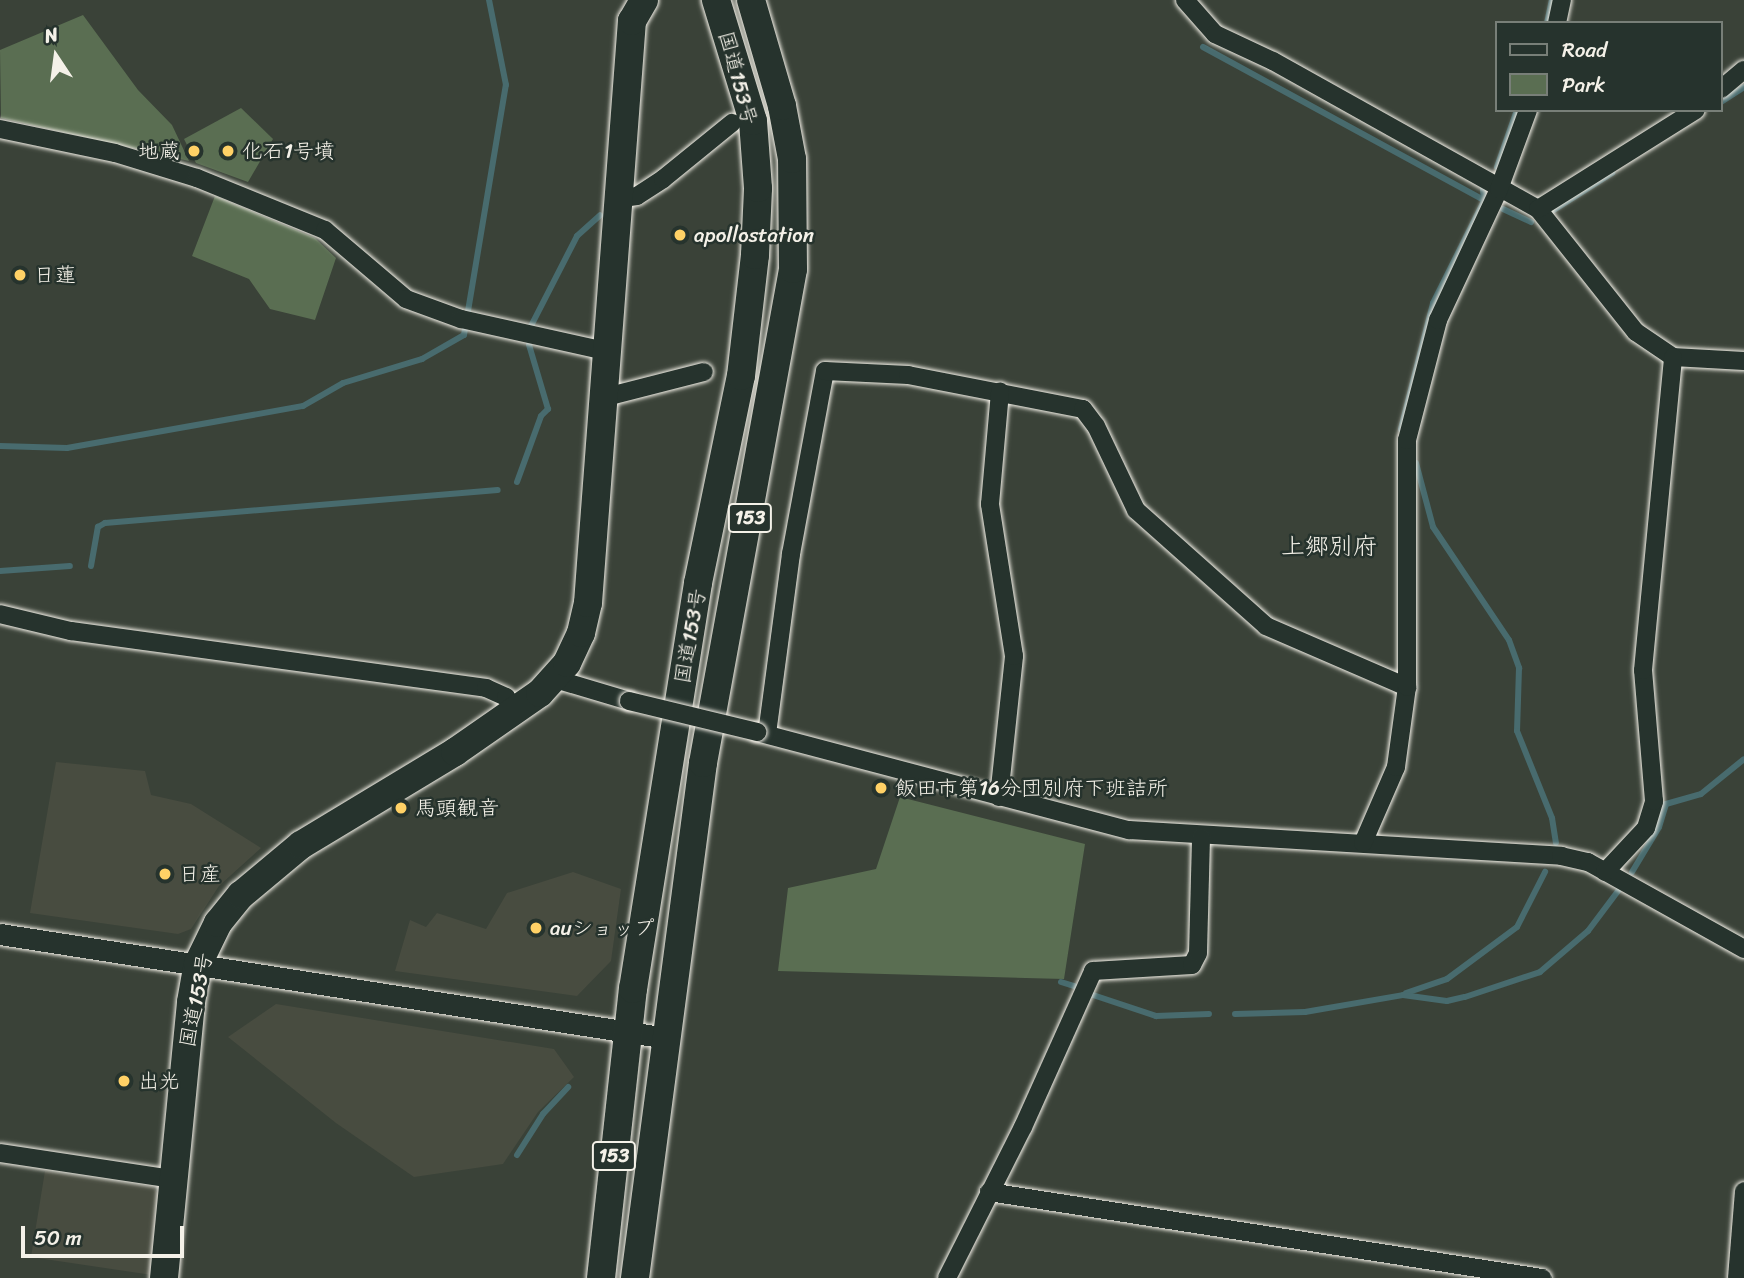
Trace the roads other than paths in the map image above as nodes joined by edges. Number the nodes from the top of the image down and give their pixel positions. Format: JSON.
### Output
{"nodes":[{"id":1,"x":644,"y":0,"type":"edge"},
{"id":2,"x":716,"y":0,"type":"edge"},
{"id":3,"x":751,"y":0,"type":"edge"},
{"id":4,"x":1185,"y":0,"type":"edge"},
{"id":5,"x":1562,"y":0,"type":"edge"},
{"id":6,"x":1557,"y":21,"type":"edge"},
{"id":7,"x":1744,"y":70,"type":"edge"},
{"id":8,"x":1723,"y":87,"type":"edge"},
{"id":9,"x":1527,"y":112,"type":"edge"},
{"id":10,"x":1693,"y":112,"type":"edge"},
{"id":11,"x":732,"y":123,"type":"dead end"},
{"id":12,"x":0,"y":130,"type":"edge"},
{"id":13,"x":1499,"y":189,"type":"junction"},
{"id":14,"x":616,"y":199,"type":"junction"},
{"id":15,"x":1538,"y":209,"type":"junction"},
{"id":16,"x":605,"y":351,"type":"junction"},
{"id":17,"x":1673,"y":358,"type":"junction"},
{"id":18,"x":1744,"y":361,"type":"edge"},
{"id":19,"x":704,"y":372,"type":"dead end"},
{"id":20,"x":1000,"y":391,"type":"junction"},
{"id":21,"x":602,"y":398,"type":"junction"},
{"id":22,"x":0,"y":614,"type":"edge"},
{"id":23,"x":555,"y":679,"type":"junction"},
{"id":24,"x":1407,"y":687,"type":"junction"},
{"id":25,"x":515,"y":712,"type":"junction"},
{"id":26,"x":762,"y":733,"type":"junction"},
{"id":27,"x":999,"y":797,"type":"junction"},
{"id":28,"x":1201,"y":836,"type":"junction"},
{"id":29,"x":1363,"y":843,"type":"junction"},
{"id":30,"x":1605,"y":872,"type":"junction"},
{"id":31,"x":0,"y":934,"type":"edge"},
{"id":32,"x":1744,"y":949,"type":"edge"},
{"id":33,"x":198,"y":964,"type":"junction"},
{"id":34,"x":627,"y":1034,"type":"junction"},
{"id":35,"x":667,"y":1038,"type":"junction"},
{"id":36,"x":0,"y":1153,"type":"edge"},
{"id":37,"x":171,"y":1179,"type":"junction"},
{"id":38,"x":1744,"y":1191,"type":"edge"},
{"id":39,"x":989,"y":1192,"type":"junction"},
{"id":40,"x":164,"y":1278,"type":"edge"},
{"id":41,"x":601,"y":1278,"type":"edge"},
{"id":42,"x":635,"y":1278,"type":"edge"},
{"id":43,"x":947,"y":1278,"type":"edge"},
{"id":44,"x":1542,"y":1278,"type":"edge"},
{"id":45,"x":1737,"y":1278,"type":"edge"}],
"edges":[{"from":1,"to":14,"type":"highway"},
{"from":2,"to":34,"type":"highway","name":"国道153号","number":"153"},
{"from":3,"to":35,"type":"highway","name":"国道153号","number":"153"},
{"from":4,"to":13,"type":"street"},
{"from":5,"to":6,"type":"street"},
{"from":7,"to":8,"type":"street"},
{"from":9,"to":13,"type":"street"},
{"from":10,"to":15,"type":"street"},
{"from":11,"to":14,"type":"street"},
{"from":12,"to":16,"type":"street"},
{"from":13,"to":15,"type":"street"},
{"from":13,"to":24,"type":"street"},
{"from":14,"to":16,"type":"highway"},
{"from":15,"to":17,"type":"street"},
{"from":16,"to":21,"type":"highway"},
{"from":17,"to":18,"type":"street"},
{"from":17,"to":30,"type":"street"},
{"from":19,"to":21,"type":"street"},
{"from":20,"to":24,"type":"street"},
{"from":20,"to":26,"type":"street"},
{"from":20,"to":27,"type":"street"},
{"from":21,"to":23,"type":"highway"},
{"from":22,"to":25,"type":"street"},
{"from":23,"to":25,"type":"highway","name":"国道153号"},
{"from":23,"to":26,"type":"street","bridge":true},
{"from":24,"to":29,"type":"street"},
{"from":25,"to":33,"type":"highway","name":"国道153号"},
{"from":26,"to":27,"type":"street"},
{"from":27,"to":28,"type":"street"},
{"from":28,"to":29,"type":"street"},
{"from":28,"to":39,"type":"street"},
{"from":29,"to":30,"type":"street"},
{"from":30,"to":32,"type":"street"},
{"from":31,"to":33,"type":"street"},
{"from":33,"to":34,"type":"street"},
{"from":33,"to":37,"type":"highway","name":"国道153号"},
{"from":34,"to":35,"type":"street"},
{"from":34,"to":41,"type":"highway","name":"国道153号","number":"153"},
{"from":35,"to":42,"type":"highway","name":"国道153号","number":"153"},
{"from":36,"to":37,"type":"street"},
{"from":37,"to":40,"type":"highway","name":"国道153号"},
{"from":38,"to":45,"type":"street"},
{"from":39,"to":43,"type":"street"},
{"from":39,"to":44,"type":"street"}]}
